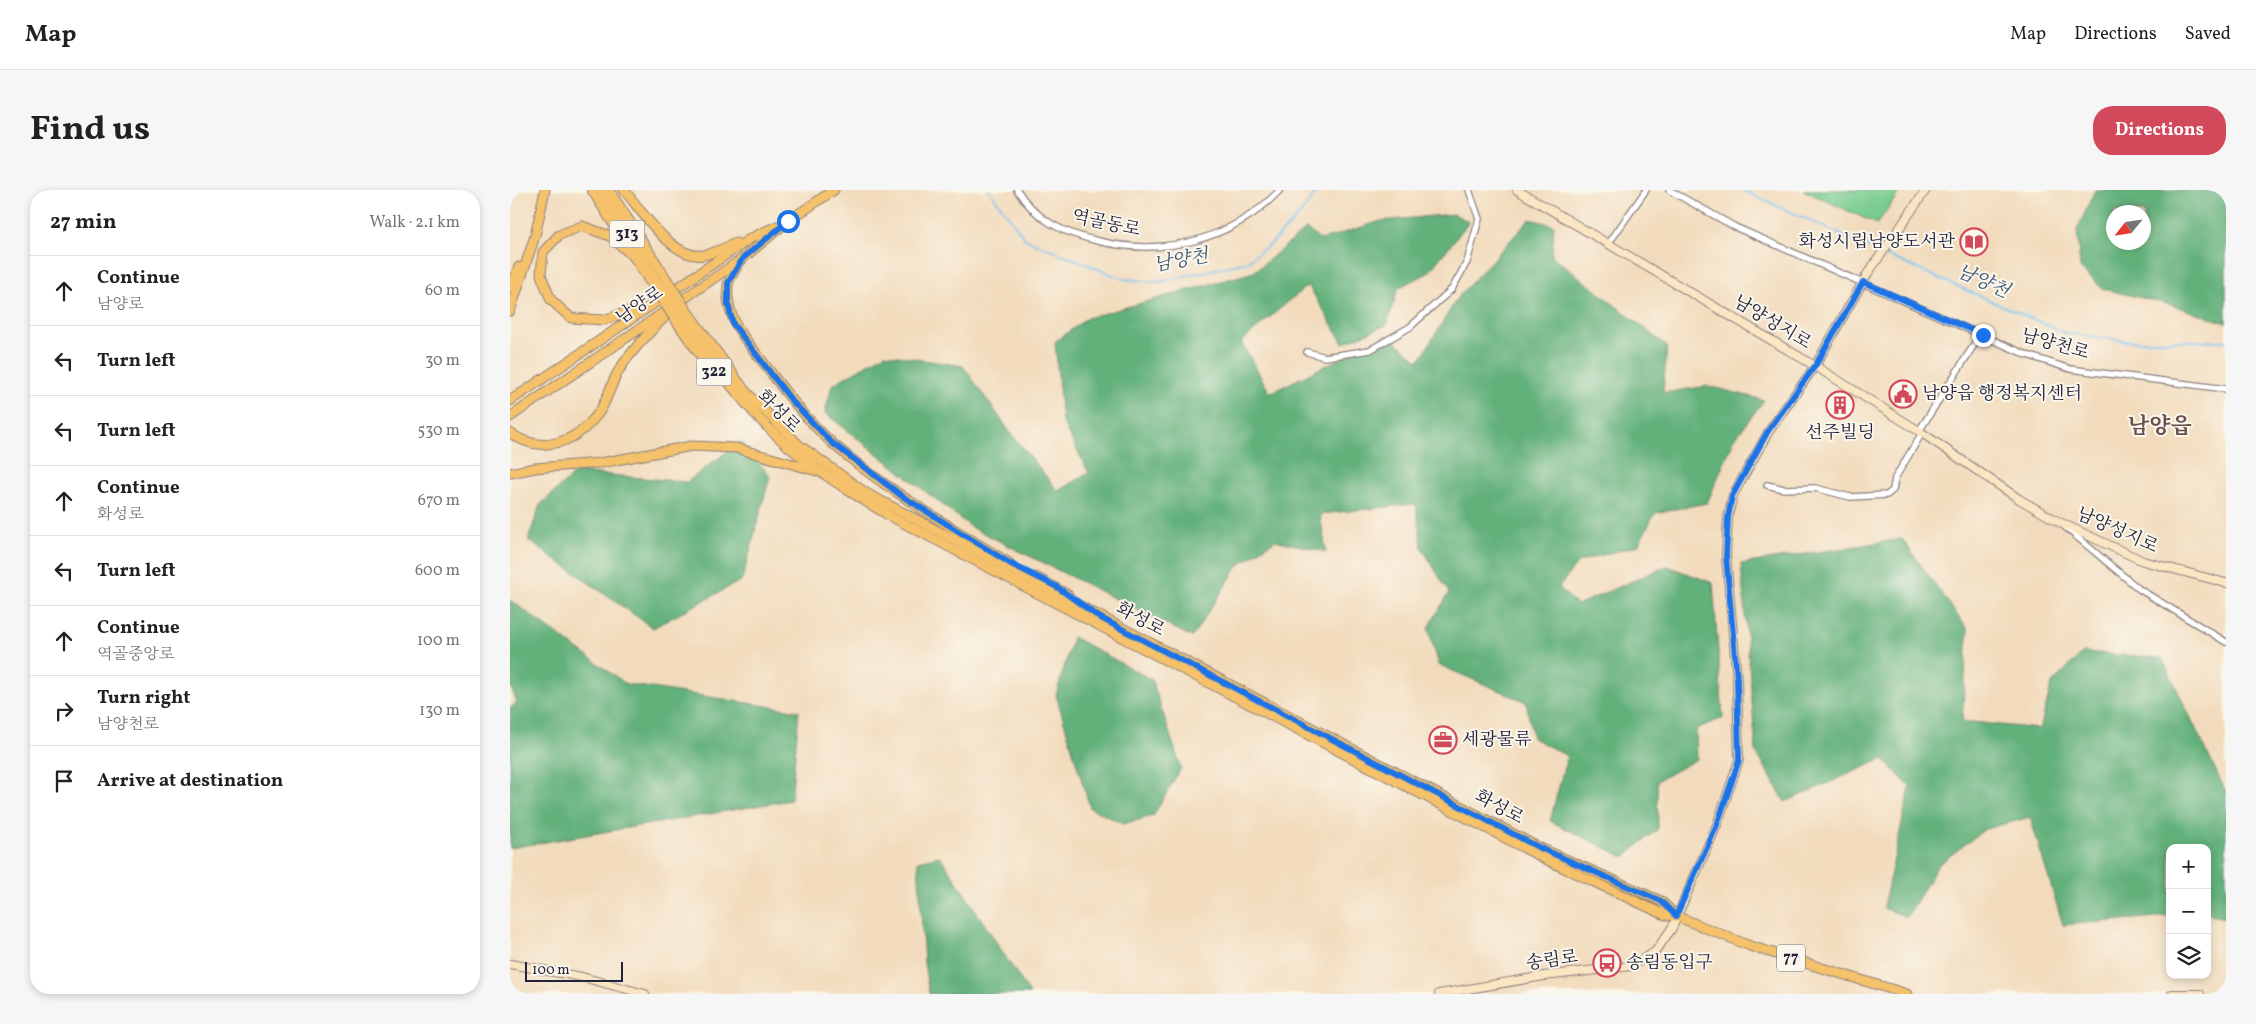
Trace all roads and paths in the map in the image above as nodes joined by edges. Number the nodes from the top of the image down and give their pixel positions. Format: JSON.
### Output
{"nodes":[{"id":1,"x":545,"y":190,"type":"edge"},
{"id":2,"x":592,"y":190,"type":"edge"},
{"id":3,"x":600,"y":190,"type":"edge"},
{"id":4,"x":608,"y":190,"type":"edge"},
{"id":5,"x":624,"y":190,"type":"edge"},
{"id":6,"x":834,"y":190,"type":"edge"},
{"id":7,"x":1017,"y":190,"type":"edge"},
{"id":8,"x":1280,"y":190,"type":"edge"},
{"id":9,"x":1469,"y":190,"type":"edge"},
{"id":10,"x":1517,"y":190,"type":"edge"},
{"id":11,"x":1646,"y":190,"type":"edge"},
{"id":12,"x":1669,"y":190,"type":"edge"},
{"id":13,"x":1926,"y":190,"type":"edge"},
{"id":14,"x":788,"y":221,"type":"junction"},
{"id":15,"x":535,"y":236,"type":"junction"},
{"id":16,"x":751,"y":238,"type":"junction"},
{"id":17,"x":1609,"y":243,"type":"junction"},
{"id":18,"x":634,"y":257,"type":"junction"},
{"id":19,"x":742,"y":259,"type":"junction"},
{"id":20,"x":656,"y":277,"type":"junction"},
{"id":21,"x":1863,"y":282,"type":"junction"},
{"id":22,"x":510,"y":287,"type":"edge"},
{"id":23,"x":693,"y":291,"type":"junction"},
{"id":24,"x":655,"y":302,"type":"junction"},
{"id":25,"x":510,"y":311,"type":"edge"},
{"id":26,"x":683,"y":318,"type":"junction"},
{"id":27,"x":1981,"y":334,"type":"junction"},
{"id":28,"x":1307,"y":352,"type":"dead end"},
{"id":29,"x":1815,"y":366,"type":"junction"},
{"id":30,"x":2226,"y":389,"type":"edge"},
{"id":31,"x":510,"y":401,"type":"edge"},
{"id":32,"x":510,"y":416,"type":"edge"},
{"id":33,"x":1920,"y":432,"type":"junction"},
{"id":34,"x":510,"y":434,"type":"edge"},
{"id":35,"x":822,"y":472,"type":"junction"},
{"id":36,"x":510,"y":473,"type":"edge"},
{"id":37,"x":1767,"y":485,"type":"dead end"},
{"id":38,"x":2059,"y":522,"type":"junction"},
{"id":39,"x":2226,"y":583,"type":"edge"},
{"id":40,"x":1099,"y":617,"type":"junction"},
{"id":41,"x":2226,"y":642,"type":"edge"},
{"id":42,"x":1676,"y":916,"type":"junction"},
{"id":43,"x":510,"y":964,"type":"edge"},
{"id":44,"x":645,"y":994,"type":"edge"},
{"id":45,"x":1439,"y":994,"type":"edge"},
{"id":46,"x":1907,"y":994,"type":"edge"},
{"id":47,"x":2172,"y":994,"type":"edge"},
{"id":48,"x":2200,"y":994,"type":"edge"}],
"edges":[{"from":1,"to":15,"type":"main road"},
{"from":2,"to":18,"type":"main road"},
{"from":3,"to":20,"type":"main road","name":"화성로","number":"313"},
{"from":4,"to":20,"type":"main road","name":"화성로","number":"313"},
{"from":5,"to":16,"type":"main road"},
{"from":6,"to":14,"type":"main road","name":"남양로","number":"322"},
{"from":7,"to":8,"type":"street","name":"역골동로"},
{"from":9,"to":28,"type":"street"},
{"from":10,"to":17,"type":"main road","name":"남양성지로"},
{"from":11,"to":17,"type":"street"},
{"from":12,"to":21,"type":"street","name":"남양천로"},
{"from":13,"to":21,"type":"main road","name":"송림로"},
{"from":14,"to":16,"type":"main road","name":"남양로","number":"322"},
{"from":14,"to":19,"type":"main road","name":"남양로","number":"322"},
{"from":15,"to":22,"type":"main road"},
{"from":15,"to":25,"type":"main road"},
{"from":16,"to":24,"type":"main road","name":"남양로"},
{"from":17,"to":29,"type":"main road","name":"남양성지로"},
{"from":18,"to":20,"type":"main road"},
{"from":18,"to":24,"type":"main road"},
{"from":19,"to":23,"type":"main road","name":"남양로"},
{"from":19,"to":40,"type":"main road","number":"322"},
{"from":20,"to":26,"type":"main road","name":"화성로","number":"313","bridge":true},
{"from":20,"to":26,"type":"main road","bridge":true},
{"from":21,"to":27,"type":"street","name":"남양천로"},
{"from":21,"to":29,"type":"main road","name":"송림로"},
{"from":23,"to":32,"type":"main road","name":"남양로"},
{"from":23,"to":34,"type":"main road"},
{"from":24,"to":31,"type":"main road","name":"남양로"},
{"from":26,"to":35,"type":"main road","name":"화성로","number":"313"},
{"from":26,"to":40,"type":"main road","name":"화성로","number":"313"},
{"from":27,"to":30,"type":"street","name":"남양천로"},
{"from":27,"to":33,"type":"street"},
{"from":29,"to":33,"type":"main road","name":"남양성지로"},
{"from":29,"to":42,"type":"main road","name":"송림로"},
{"from":33,"to":37,"type":"street"},
{"from":33,"to":38,"type":"main road","name":"남양성지로"},
{"from":35,"to":36,"type":"main road"},
{"from":35,"to":42,"type":"main road","name":"화성로","number":"313"},
{"from":38,"to":39,"type":"main road","name":"남양성지로"},
{"from":38,"to":41,"type":"street"},
{"from":40,"to":42,"type":"main road","name":"화성로","number":"313"},
{"from":42,"to":45,"type":"main road","name":"송림로"},
{"from":42,"to":46,"type":"main road","name":"화성로","number":"77"},
{"from":43,"to":44,"type":"main road"},
{"from":47,"to":48,"type":"main road"}]}
